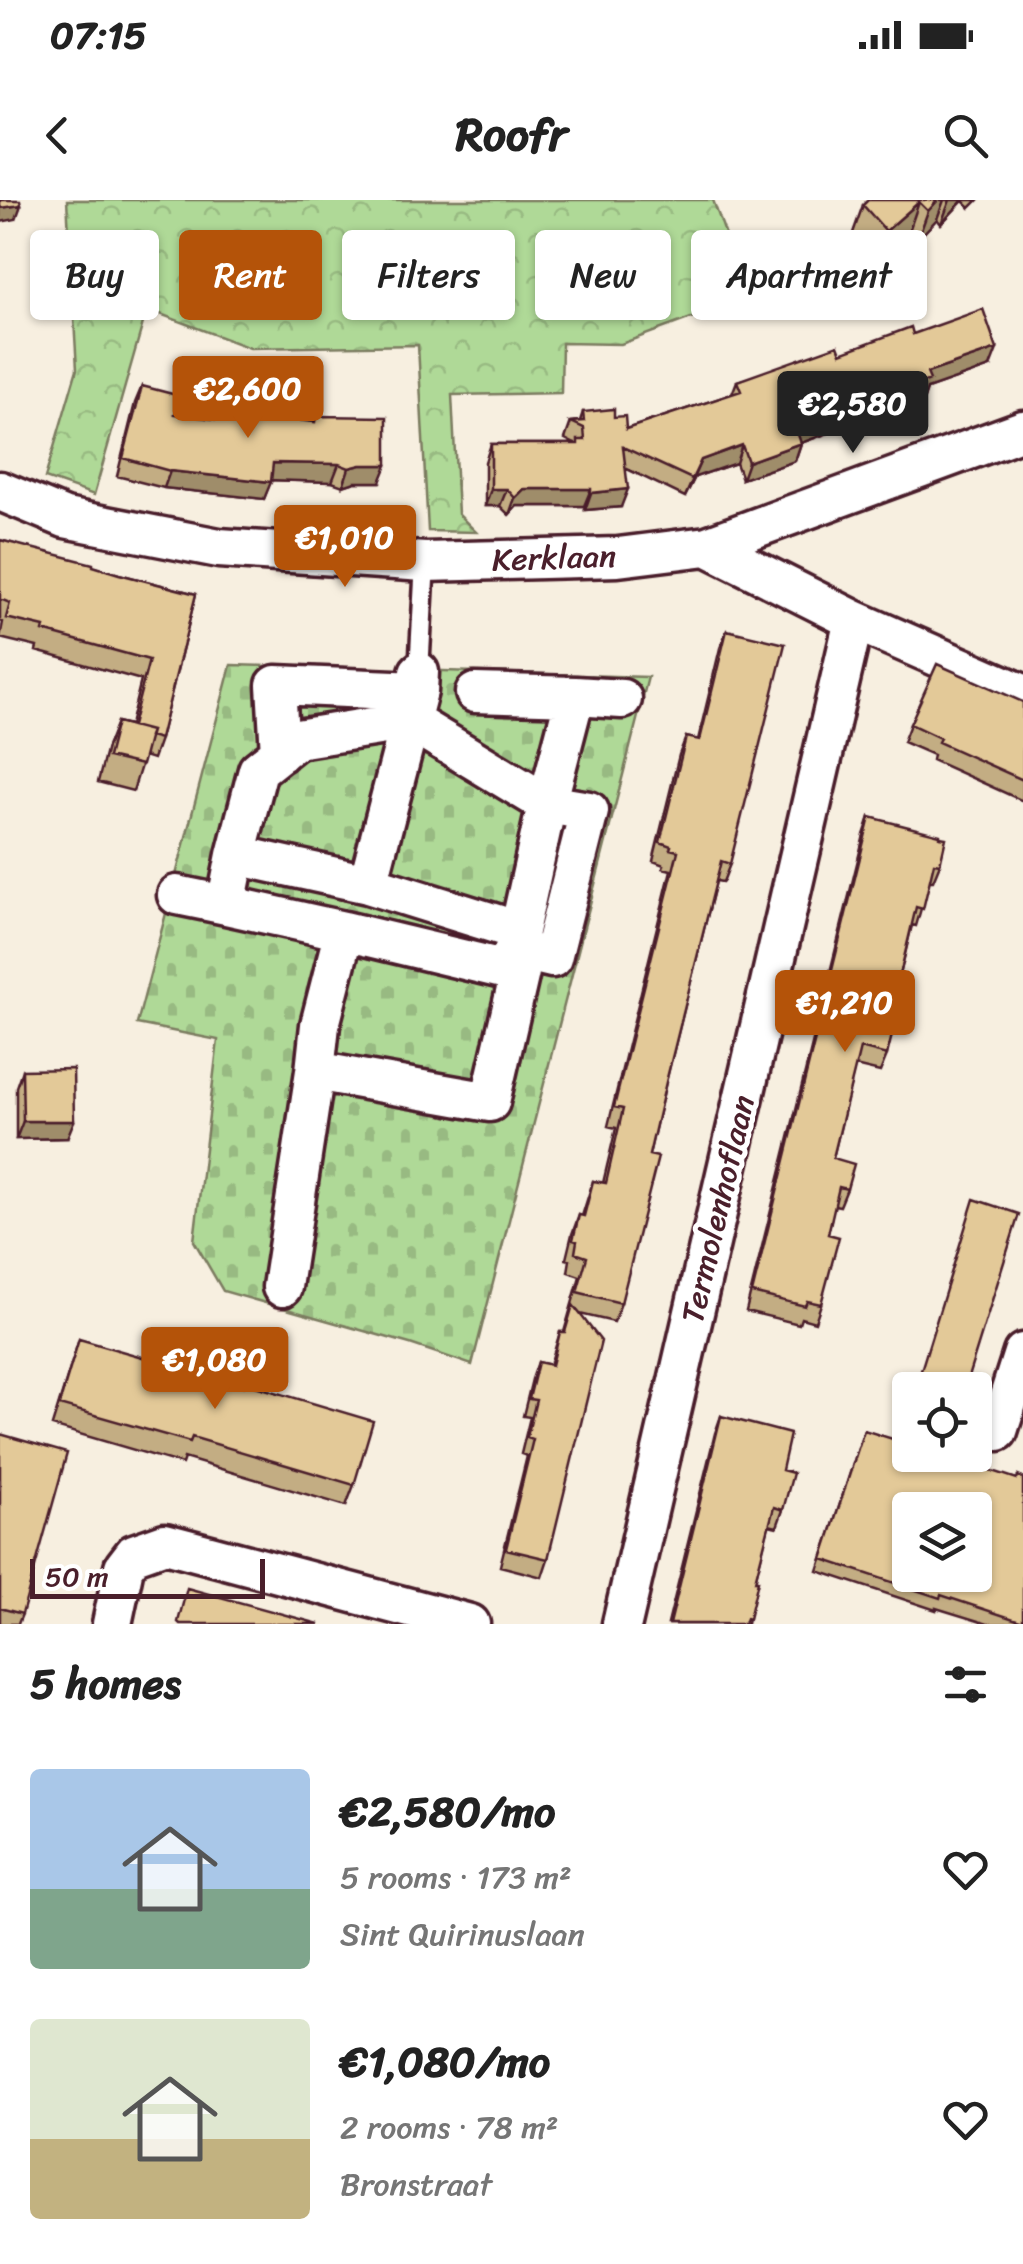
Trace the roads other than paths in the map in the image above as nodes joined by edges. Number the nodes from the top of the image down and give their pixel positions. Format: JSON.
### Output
{"nodes":[{"id":1,"x":1023,"y":430,"type":"edge"},
{"id":2,"x":0,"y":491,"type":"edge"},
{"id":3,"x":707,"y":546,"type":"junction"},
{"id":4,"x":425,"y":562,"type":"junction"},
{"id":5,"x":854,"y":620,"type":"junction"},
{"id":6,"x":476,"y":692,"type":"dead end"},
{"id":7,"x":1023,"y":694,"type":"edge"},
{"id":8,"x":416,"y":695,"type":"junction"},
{"id":9,"x":576,"y":696,"type":"junction"},
{"id":10,"x":622,"y":699,"type":"dead end"},
{"id":11,"x":280,"y":753,"type":"junction"},
{"id":12,"x":547,"y":804,"type":"junction"},
{"id":13,"x":236,"y":855,"type":"junction"},
{"id":14,"x":368,"y":884,"type":"junction"},
{"id":15,"x":177,"y":895,"type":"dead end"},
{"id":16,"x":226,"y":905,"type":"junction"},
{"id":17,"x":344,"y":931,"type":"junction"},
{"id":18,"x":513,"y":950,"type":"junction"},
{"id":19,"x":316,"y":1071,"type":"junction"},
{"id":20,"x":282,"y":1287,"type":"dead end"},
{"id":21,"x":1023,"y":1353,"type":"edge"},
{"id":22,"x":998,"y":1431,"type":"dead end"},
{"id":23,"x":112,"y":1624,"type":"edge"},
{"id":24,"x":470,"y":1624,"type":"edge"},
{"id":25,"x":622,"y":1624,"type":"edge"}],
"edges":[{"from":1,"to":3,"type":"street","name":"Kerklaan"},
{"from":2,"to":4,"type":"street","name":"Kerklaan"},
{"from":3,"to":4,"type":"street","name":"Kerklaan"},
{"from":3,"to":5,"type":"street"},
{"from":4,"to":8,"type":"lane"},
{"from":5,"to":7,"type":"street"},
{"from":5,"to":25,"type":"street","name":"Termolenhoflaan"},
{"from":6,"to":9,"type":"street"},
{"from":8,"to":11,"type":"street"},
{"from":8,"to":11,"type":"street"},
{"from":8,"to":12,"type":"street"},
{"from":8,"to":14,"type":"street"},
{"from":9,"to":10,"type":"street"},
{"from":9,"to":12,"type":"street"},
{"from":11,"to":13,"type":"street"},
{"from":12,"to":18,"type":"street"},
{"from":13,"to":14,"type":"street"},
{"from":13,"to":16,"type":"street"},
{"from":14,"to":18,"type":"street"},
{"from":15,"to":16,"type":"street"},
{"from":16,"to":17,"type":"street"},
{"from":17,"to":18,"type":"street"},
{"from":17,"to":19,"type":"street"},
{"from":18,"to":19,"type":"street"},
{"from":19,"to":20,"type":"street"},
{"from":21,"to":22,"type":"street"},
{"from":23,"to":24,"type":"street"}]}
